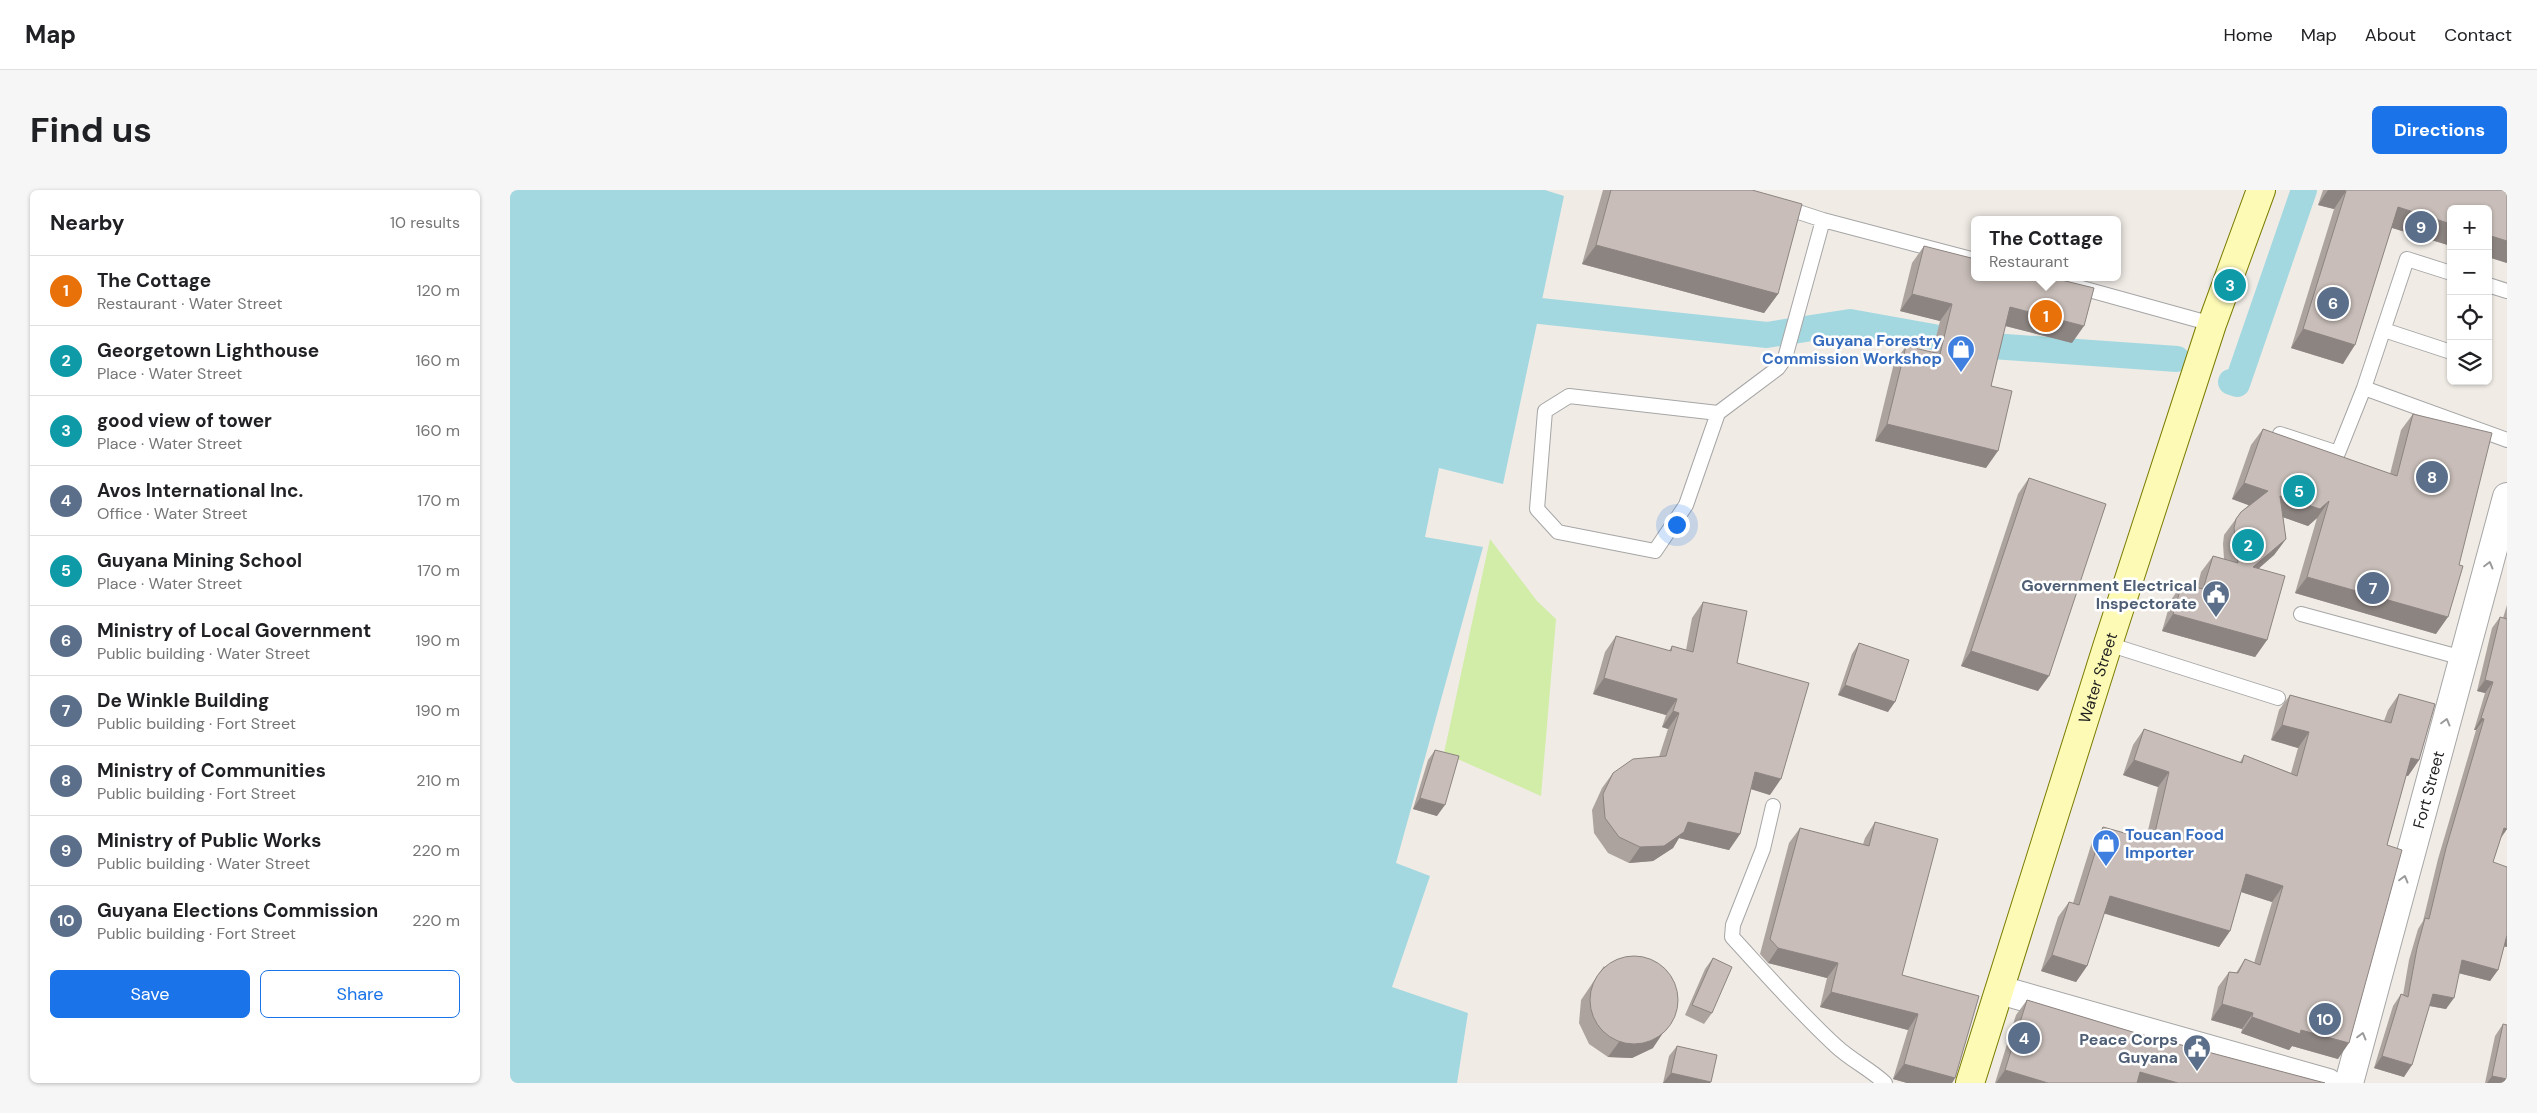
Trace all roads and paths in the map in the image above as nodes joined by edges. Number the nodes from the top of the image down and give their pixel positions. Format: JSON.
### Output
{"nodes":[{"id":1,"x":2261,"y":190,"type":"edge"},
{"id":2,"x":1767,"y":202,"type":"edge"},
{"id":3,"x":1823,"y":220,"type":"junction"},
{"id":4,"x":1971,"y":259,"type":"edge"},
{"id":5,"x":2447,"y":272,"type":"edge"},
{"id":6,"x":2056,"y":281,"type":"edge"},
{"id":7,"x":2492,"y":286,"type":"edge"},
{"id":8,"x":2507,"y":291,"type":"edge"},
{"id":9,"x":2212,"y":324,"type":"junction"},
{"id":10,"x":2384,"y":330,"type":"junction"},
{"id":11,"x":2447,"y":351,"type":"edge"},
{"id":12,"x":2364,"y":388,"type":"junction"},
{"id":13,"x":1718,"y":413,"type":"junction"},
{"id":14,"x":2280,"y":434,"type":"edge"},
{"id":15,"x":2507,"y":440,"type":"edge"},
{"id":16,"x":2507,"y":497,"type":"edge"},
{"id":17,"x":2301,"y":614,"type":"dead end"},
{"id":18,"x":2108,"y":644,"type":"junction"},
{"id":19,"x":2464,"y":658,"type":"junction"},
{"id":20,"x":2278,"y":698,"type":"dead end"},
{"id":21,"x":1773,"y":806,"type":"dead end"},
{"id":22,"x":2000,"y":990,"type":"junction"},
{"id":23,"x":1886,"y":1083,"type":"edge"},
{"id":24,"x":1970,"y":1083,"type":"edge"},
{"id":25,"x":2328,"y":1083,"type":"edge"},
{"id":26,"x":2349,"y":1083,"type":"edge"}],
"edges":[{"from":1,"to":9,"type":"street","name":"Water Street"},
{"from":2,"to":3,"type":"lane"},
{"from":3,"to":4,"type":"lane"},
{"from":3,"to":13,"type":"lane"},
{"from":5,"to":10,"type":"lane"},
{"from":6,"to":9,"type":"lane"},
{"from":7,"to":8,"type":"lane"},
{"from":9,"to":18,"type":"street","name":"Water Street"},
{"from":10,"to":11,"type":"lane"},
{"from":10,"to":12,"type":"lane"},
{"from":12,"to":14,"type":"lane"},
{"from":12,"to":15,"type":"lane"},
{"from":13,"to":13,"type":"lane"},
{"from":19,"to":16,"type":"street","name":"Fort Street","one_way":true},
{"from":17,"to":19,"type":"lane"},
{"from":18,"to":20,"type":"lane"},
{"from":18,"to":22,"type":"street","name":"Water Street"},
{"from":26,"to":19,"type":"street","name":"Fort Street","one_way":true},
{"from":21,"to":23,"type":"lane"},
{"from":22,"to":24,"type":"street","name":"Water Street"},
{"from":22,"to":25,"type":"street"}]}
